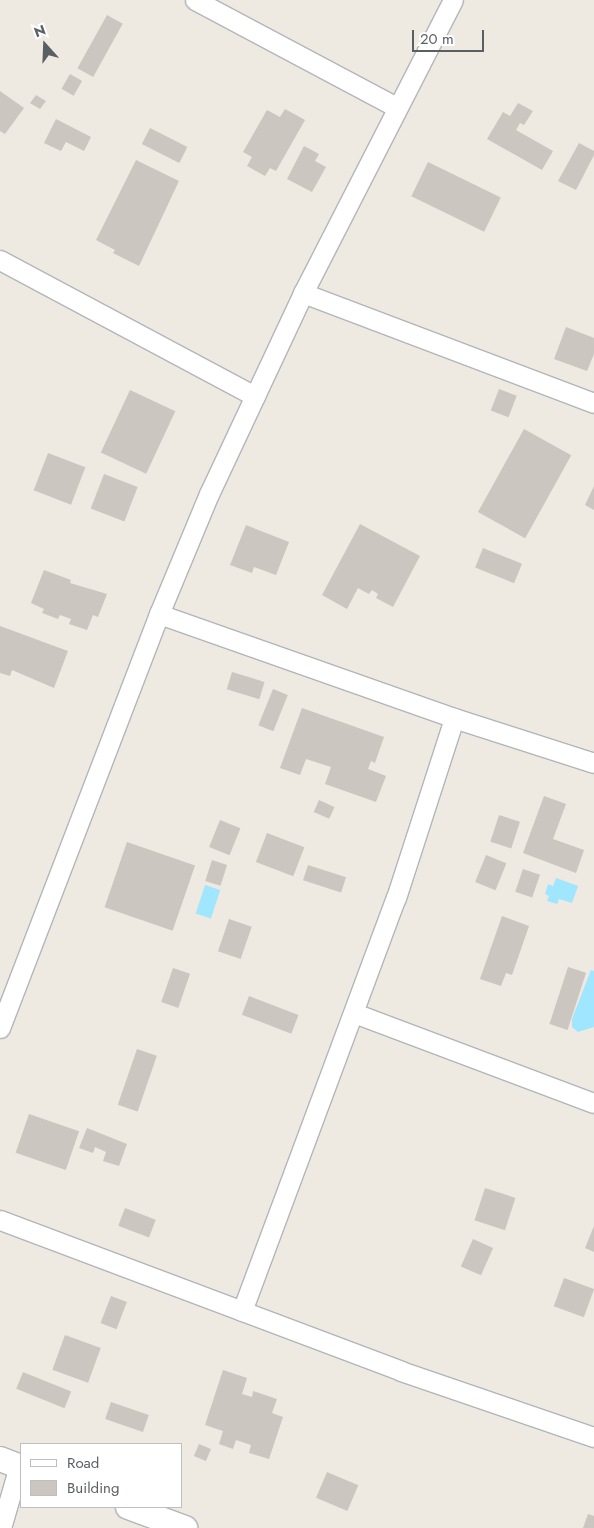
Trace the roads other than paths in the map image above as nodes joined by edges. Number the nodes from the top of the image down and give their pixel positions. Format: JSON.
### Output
{"nodes":[{"id":1,"x":194,"y":0,"type":"edge"},
{"id":2,"x":453,"y":0,"type":"edge"},
{"id":3,"x":396,"y":107,"type":"junction"},
{"id":4,"x":0,"y":260,"type":"edge"},
{"id":5,"x":303,"y":293,"type":"junction"},
{"id":6,"x":255,"y":396,"type":"junction"},
{"id":7,"x":594,"y":403,"type":"edge"},
{"id":8,"x":159,"y":614,"type":"junction"},
{"id":9,"x":454,"y":718,"type":"junction"},
{"id":10,"x":594,"y":763,"type":"edge"},
{"id":11,"x":354,"y":1013,"type":"junction"},
{"id":12,"x":0,"y":1028,"type":"edge"},
{"id":13,"x":594,"y":1103,"type":"edge"},
{"id":14,"x":0,"y":1220,"type":"edge"},
{"id":15,"x":242,"y":1311,"type":"junction"},
{"id":16,"x":594,"y":1437,"type":"edge"},
{"id":17,"x":13,"y":1464,"type":"edge"},
{"id":18,"x":131,"y":1508,"type":"edge"},
{"id":19,"x":1,"y":1528,"type":"edge"},
{"id":20,"x":185,"y":1528,"type":"edge"}],
"edges":[{"from":1,"to":3,"type":"street"},
{"from":2,"to":3,"type":"street"},
{"from":3,"to":5,"type":"street"},
{"from":4,"to":6,"type":"street"},
{"from":5,"to":6,"type":"street"},
{"from":5,"to":7,"type":"street"},
{"from":6,"to":8,"type":"street"},
{"from":8,"to":9,"type":"street"},
{"from":8,"to":12,"type":"street"},
{"from":9,"to":10,"type":"street"},
{"from":9,"to":11,"type":"street"},
{"from":11,"to":13,"type":"street"},
{"from":11,"to":15,"type":"street"},
{"from":14,"to":15,"type":"street"},
{"from":15,"to":16,"type":"street"},
{"from":17,"to":19,"type":"street"},
{"from":18,"to":20,"type":"street"}]}
